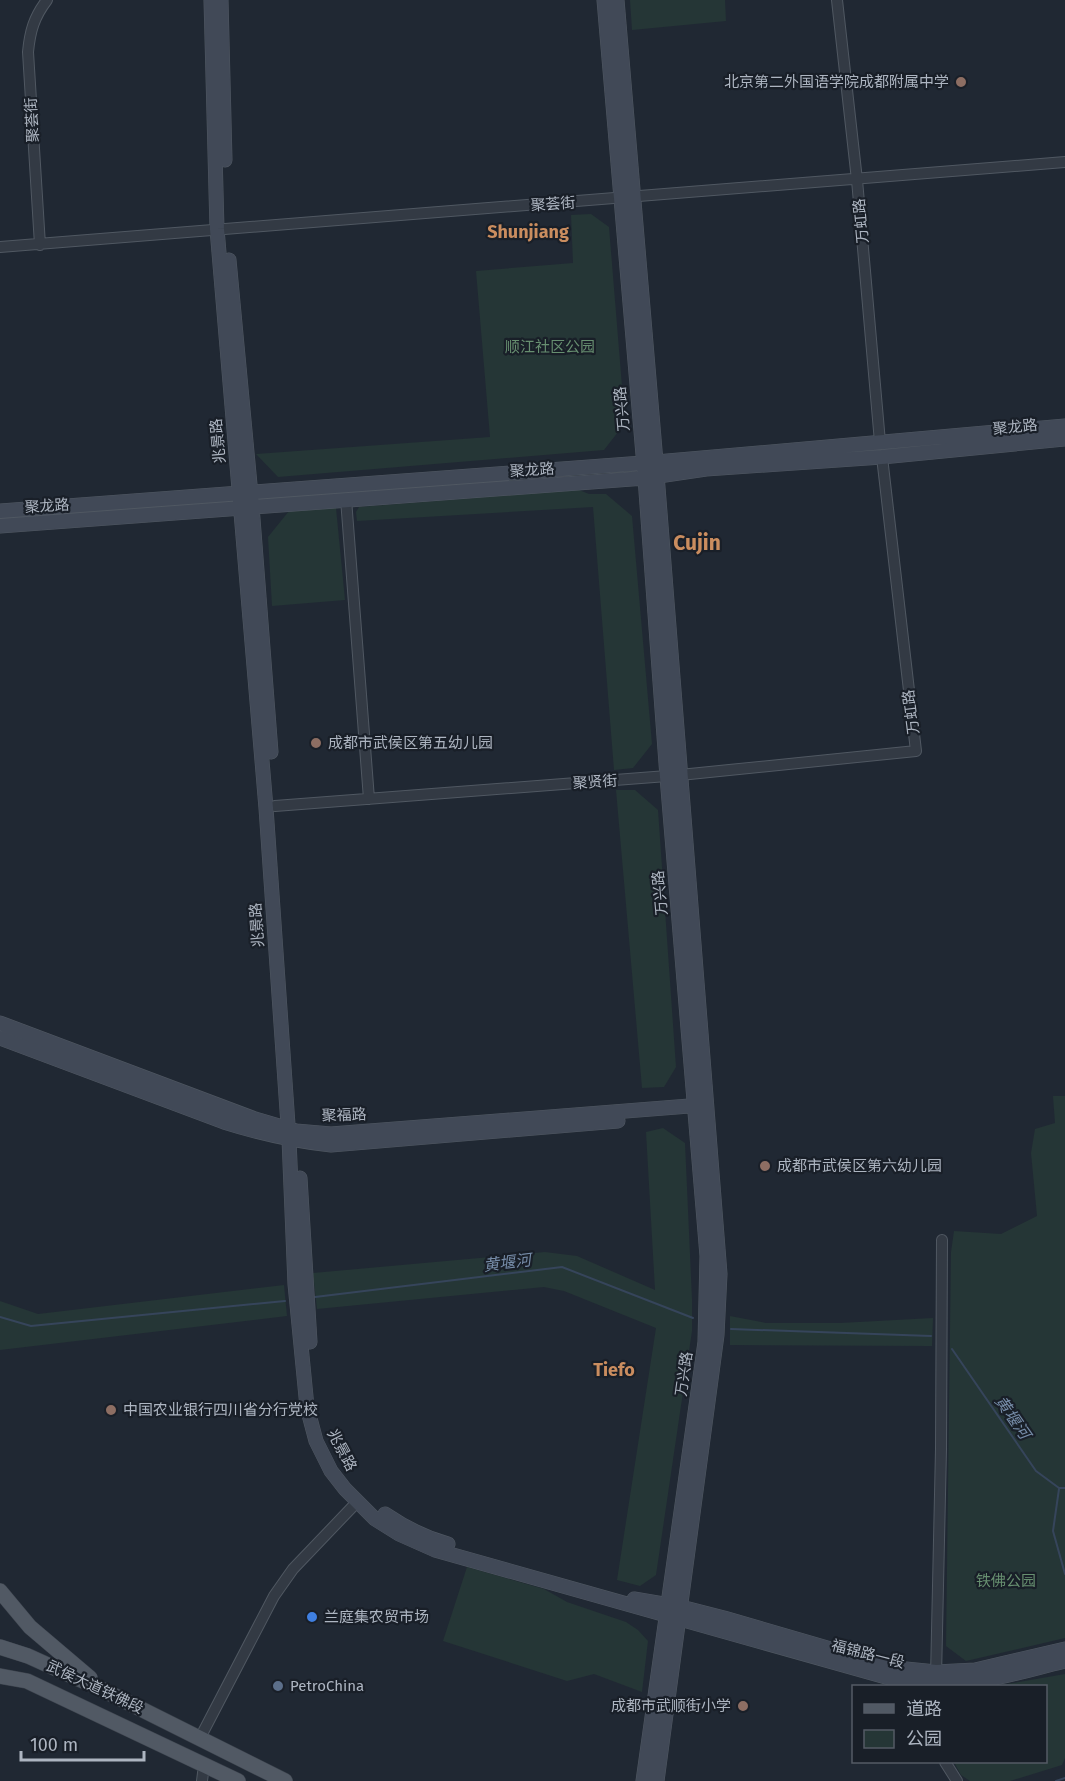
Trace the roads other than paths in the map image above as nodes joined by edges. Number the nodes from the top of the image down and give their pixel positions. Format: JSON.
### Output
{"nodes":[{"id":1,"x":47,"y":0,"type":"edge"},
{"id":2,"x":211,"y":0,"type":"edge"},
{"id":3,"x":221,"y":0,"type":"edge"},
{"id":4,"x":604,"y":0,"type":"edge"},
{"id":5,"x":617,"y":0,"type":"edge"},
{"id":6,"x":837,"y":0,"type":"edge"},
{"id":7,"x":1065,"y":162,"type":"edge"},
{"id":8,"x":857,"y":180,"type":"junction"},
{"id":9,"x":627,"y":198,"type":"junction"},
{"id":10,"x":222,"y":229,"type":"junction"},
{"id":11,"x":40,"y":245,"type":"junction"},
{"id":12,"x":0,"y":247,"type":"edge"},
{"id":13,"x":1065,"y":426,"type":"edge"},
{"id":14,"x":1065,"y":439,"type":"edge"},
{"id":15,"x":880,"y":442,"type":"junction"},
{"id":16,"x":882,"y":457,"type":"junction"},
{"id":17,"x":650,"y":470,"type":"junction"},
{"id":18,"x":346,"y":499,"type":"junction"},
{"id":19,"x":245,"y":500,"type":"junction"},
{"id":20,"x":0,"y":511,"type":"edge"},
{"id":21,"x":0,"y":526,"type":"edge"},
{"id":22,"x":916,"y":752,"type":"joint"},
{"id":23,"x":673,"y":776,"type":"junction"},
{"id":24,"x":369,"y":799,"type":"junction"},
{"id":25,"x":275,"y":806,"type":"junction"},
{"id":26,"x":0,"y":1023,"type":"edge"},
{"id":27,"x":0,"y":1038,"type":"edge"},
{"id":28,"x":701,"y":1109,"type":"junction"},
{"id":29,"x":292,"y":1135,"type":"junction"},
{"id":30,"x":942,"y":1240,"type":"dead end"},
{"id":31,"x":358,"y":1502,"type":"junction"},
{"id":32,"x":0,"y":1591,"type":"edge"},
{"id":33,"x":674,"y":1612,"type":"junction"},
{"id":34,"x":0,"y":1647,"type":"edge"},
{"id":35,"x":1065,"y":1649,"type":"edge"},
{"id":36,"x":1065,"y":1661,"type":"edge"},
{"id":37,"x":0,"y":1676,"type":"edge"},
{"id":38,"x":936,"y":1681,"type":"edge"},
{"id":39,"x":104,"y":1690,"type":"junction"},
{"id":40,"x":200,"y":1738,"type":"junction"},
{"id":41,"x":946,"y":1763,"type":"edge"},
{"id":42,"x":204,"y":1765,"type":"junction"},
{"id":43,"x":202,"y":1781,"type":"edge"},
{"id":44,"x":238,"y":1781,"type":"edge"},
{"id":45,"x":285,"y":1781,"type":"edge"},
{"id":46,"x":643,"y":1781,"type":"edge"},
{"id":47,"x":657,"y":1781,"type":"edge"},
{"id":48,"x":957,"y":1781,"type":"edge"}],
"edges":[{"from":1,"to":11,"type":"street","name":"聚荟街"},
{"from":2,"to":10,"type":"street","name":"兆景路"},
{"from":3,"to":10,"type":"street","name":"兆景路"},
{"from":4,"to":9,"type":"street"},
{"from":5,"to":9,"type":"street"},
{"from":6,"to":8,"type":"street","name":"万虹路"},
{"from":7,"to":8,"type":"street","name":"聚荟街"},
{"from":8,"to":9,"type":"street","name":"聚荟街"},
{"from":8,"to":15,"type":"street","name":"万虹路"},
{"from":9,"to":10,"type":"street","name":"聚荟街"},
{"from":9,"to":17,"type":"street"},
{"from":10,"to":11,"type":"street","name":"聚荟街"},
{"from":10,"to":19,"type":"street","name":"兆景路"},
{"from":11,"to":12,"type":"street","name":"聚荟街"},
{"from":13,"to":15,"type":"street","name":"聚龙路"},
{"from":14,"to":16,"type":"street","name":"聚龙路"},
{"from":15,"to":17,"type":"street","name":"聚龙路"},
{"from":16,"to":17,"type":"street","name":"聚龙路"},
{"from":16,"to":22,"type":"street","name":"万虹路"},
{"from":17,"to":18,"type":"street","name":"聚龙路"},
{"from":17,"to":19,"type":"street","name":"聚龙路"},
{"from":17,"to":23,"type":"street"},
{"from":18,"to":19,"type":"street","name":"聚龙路"},
{"from":18,"to":24,"type":"street"},
{"from":19,"to":20,"type":"street","name":"聚龙路"},
{"from":19,"to":21,"type":"street","name":"聚龙路"},
{"from":19,"to":25,"type":"street","name":"兆景路"},
{"from":19,"to":29,"type":"street","name":"兆景路"},
{"from":22,"to":23,"type":"street","name":"聚贤街"},
{"from":23,"to":24,"type":"street","name":"聚贤街"},
{"from":23,"to":28,"type":"street","name":"万兴路"},
{"from":24,"to":25,"type":"street","name":"聚贤街"},
{"from":25,"to":29,"type":"street","name":"兆景路"},
{"from":26,"to":29,"type":"street","name":"聚福路"},
{"from":27,"to":29,"type":"street"},
{"from":28,"to":29,"type":"street","name":"聚福路"},
{"from":28,"to":33,"type":"street","name":"万兴路"},
{"from":29,"to":31,"type":"street","name":"兆景路"},
{"from":29,"to":33,"type":"street","name":"兆景路"},
{"from":30,"to":38,"type":"street"},
{"from":31,"to":33,"type":"street","name":"兆景路"},
{"from":31,"to":40,"type":"street"},
{"from":32,"to":39,"type":"main road"},
{"from":33,"to":38,"type":"street","name":"福锦路一段"},
{"from":33,"to":46,"type":"street","name":"万兴路"},
{"from":33,"to":47,"type":"street"},
{"from":34,"to":39,"type":"main road","name":"武侯大道铁佛段"},
{"from":35,"to":38,"type":"street","name":"福锦路一段"},
{"from":36,"to":38,"type":"street","name":"福锦路一段"},
{"from":37,"to":42,"type":"main road","name":"武侯大道铁佛段"},
{"from":39,"to":40,"type":"main road","name":"武侯大道铁佛段"},
{"from":40,"to":45,"type":"main road","name":"武侯大道铁佛段"},
{"from":41,"to":48,"type":"street"},
{"from":42,"to":43,"type":"street"},
{"from":42,"to":44,"type":"main road","name":"武侯大道铁佛段"}]}
